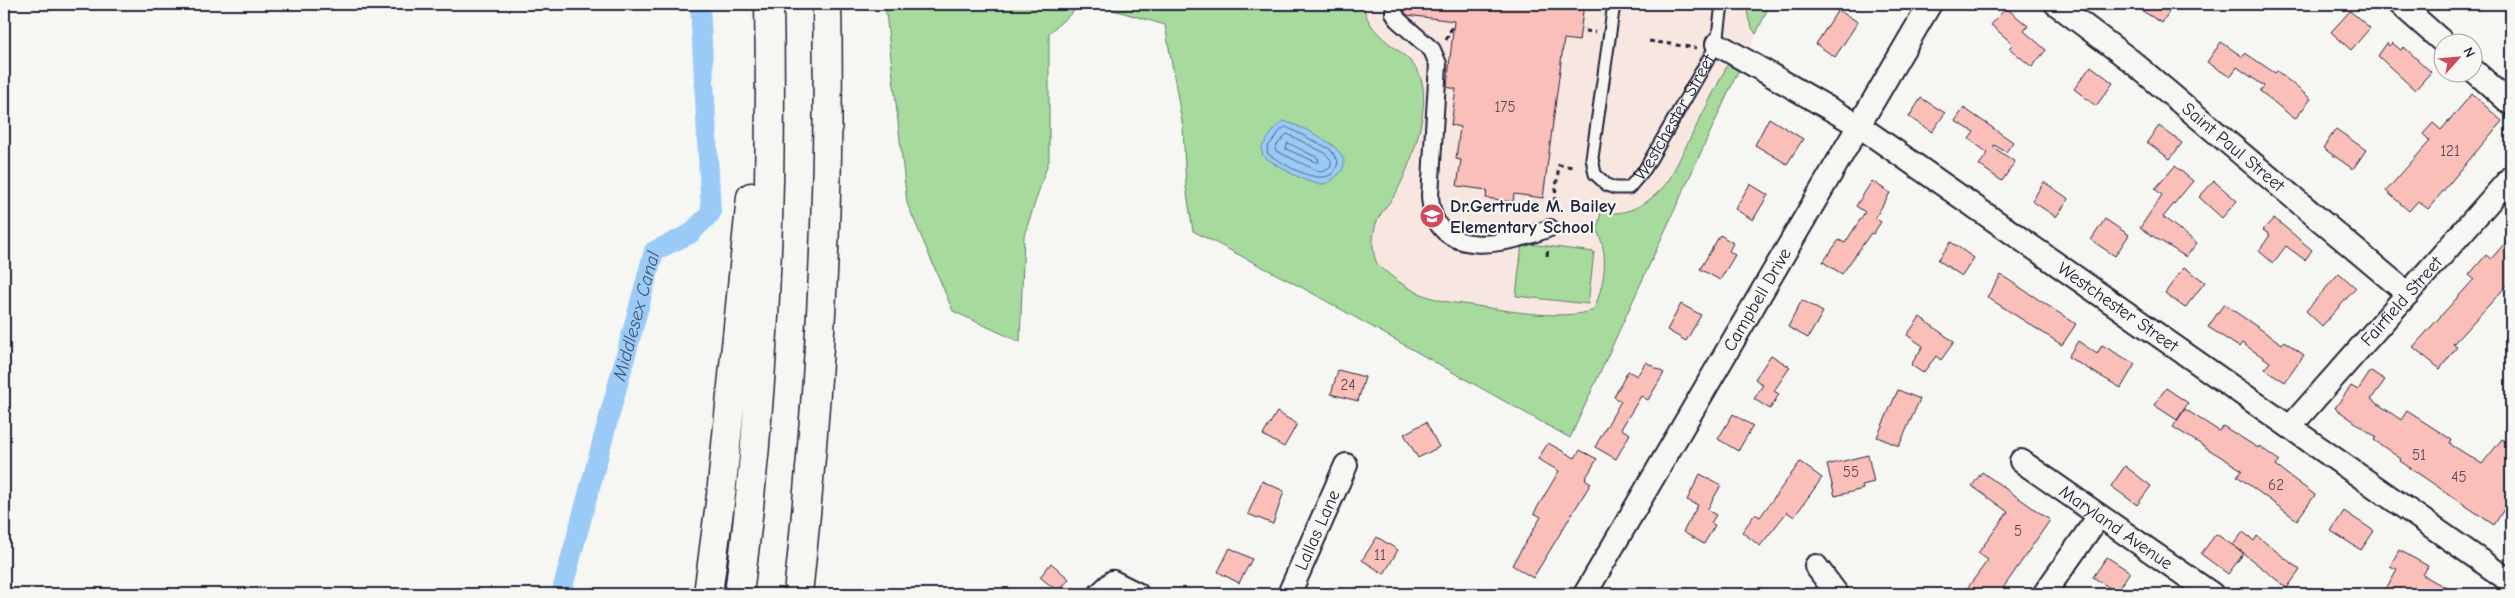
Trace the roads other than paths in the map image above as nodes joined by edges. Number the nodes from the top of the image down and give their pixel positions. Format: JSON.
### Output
{"nodes":[{"id":1,"x":827,"y":4,"type":"edge"},
{"id":2,"x":1395,"y":4,"type":"edge"},
{"id":3,"x":1614,"y":4,"type":"edge"},
{"id":4,"x":1722,"y":4,"type":"edge"},
{"id":5,"x":1930,"y":4,"type":"edge"},
{"id":6,"x":2056,"y":4,"type":"edge"},
{"id":7,"x":2400,"y":4,"type":"edge"},
{"id":8,"x":769,"y":13,"type":"edge"},
{"id":9,"x":2432,"y":32,"type":"edge"},
{"id":10,"x":1707,"y":46,"type":"junction"},
{"id":11,"x":2482,"y":78,"type":"edge"},
{"id":12,"x":2511,"y":104,"type":"edge"},
{"id":13,"x":1858,"y":125,"type":"junction"},
{"id":14,"x":2511,"y":177,"type":"edge"},
{"id":15,"x":1550,"y":228,"type":"road end"},
{"id":16,"x":2408,"y":294,"type":"junction"},
{"id":17,"x":2290,"y":427,"type":"junction"},
{"id":18,"x":2021,"y":461,"type":"dead end"},
{"id":19,"x":1346,"y":465,"type":"dead end"},
{"id":20,"x":2099,"y":516,"type":"junction"},
{"id":21,"x":1816,"y":566,"type":"dead end"},
{"id":22,"x":2508,"y":575,"type":"edge"},
{"id":23,"x":1107,"y":588,"type":"edge"},
{"id":24,"x":1589,"y":592,"type":"edge"},
{"id":25,"x":708,"y":594,"type":"edge"},
{"id":26,"x":739,"y":594,"type":"edge"},
{"id":27,"x":799,"y":594,"type":"edge"},
{"id":28,"x":1137,"y":594,"type":"edge"},
{"id":29,"x":1289,"y":594,"type":"edge"},
{"id":30,"x":1837,"y":594,"type":"edge"},
{"id":31,"x":2044,"y":594,"type":"edge"},
{"id":32,"x":2212,"y":594,"type":"edge"}],
"edges":[{"from":1,"to":27,"type":"highway"},
{"from":2,"to":15,"type":"street"},
{"from":3,"to":10,"type":"lane","name":"Westchester Street"},
{"from":4,"to":10,"type":"lane","name":"Westchester Street"},
{"from":5,"to":13,"type":"street","name":"Campbell Drive"},
{"from":6,"to":16,"type":"street","name":"Saint Paul Street"},
{"from":7,"to":9,"type":"street"},
{"from":8,"to":25,"type":"highway"},
{"from":8,"to":26,"type":"highway"},
{"from":10,"to":13,"type":"street","name":"Westchester Street"},
{"from":11,"to":12,"type":"street"},
{"from":13,"to":17,"type":"street","name":"Westchester Street"},
{"from":13,"to":24,"type":"street","name":"Campbell Drive"},
{"from":14,"to":16,"type":"street","name":"Fairfield Street"},
{"from":16,"to":17,"type":"street","name":"Fairfield Street"},
{"from":17,"to":22,"type":"street","name":"Westchester Street"},
{"from":18,"to":20,"type":"street","name":"Maryland Avenue"},
{"from":19,"to":29,"type":"street","name":"Lallas Lane"},
{"from":20,"to":31,"type":"street"},
{"from":20,"to":32,"type":"street","name":"Maryland Avenue"},
{"from":21,"to":30,"type":"street"},
{"from":23,"to":28,"type":"street"}]}
